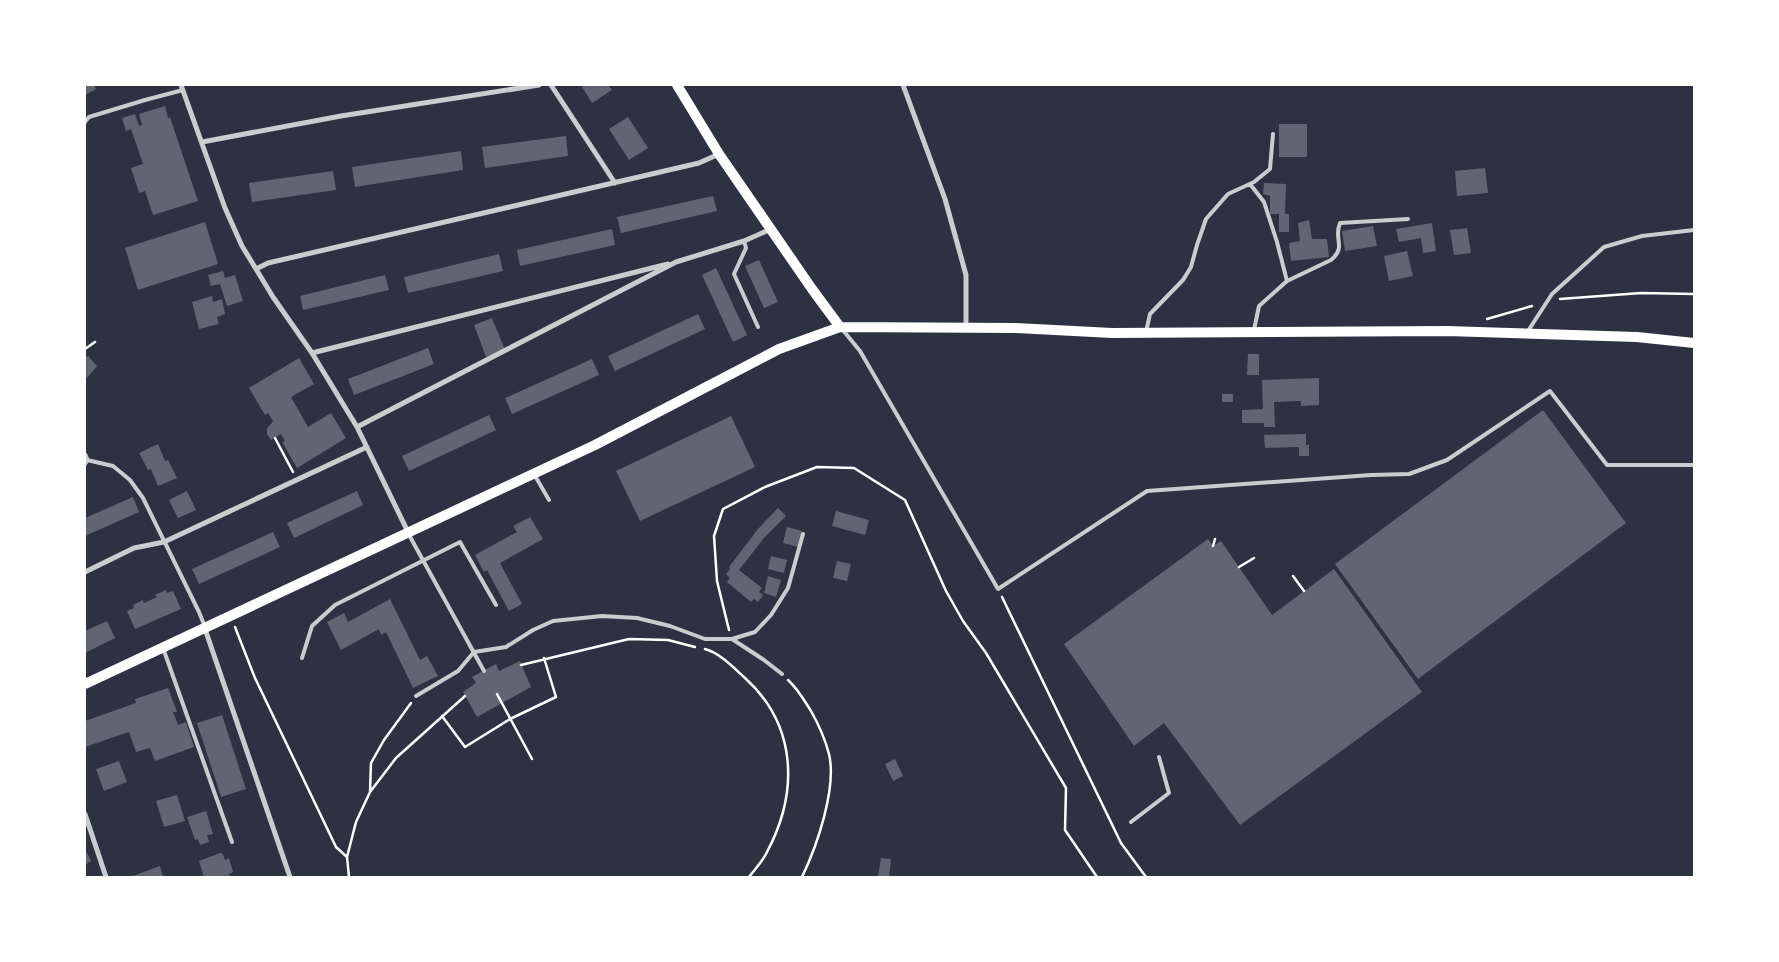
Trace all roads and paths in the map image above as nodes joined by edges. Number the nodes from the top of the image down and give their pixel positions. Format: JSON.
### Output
{"nodes":[{"id":1,"x":538,"y":85,"type":"edge"},
{"id":2,"x":551,"y":85,"type":"edge"},
{"id":3,"x":677,"y":85,"type":"edge"},
{"id":4,"x":903,"y":85,"type":"edge"},
{"id":5,"x":182,"y":87,"type":"edge"},
{"id":6,"x":85,"y":122,"type":"edge"},
{"id":7,"x":1273,"y":134,"type":"dead end"},
{"id":8,"x":202,"y":142,"type":"junction"},
{"id":9,"x":719,"y":154,"type":"junction"},
{"id":10,"x":615,"y":183,"type":"junction"},
{"id":11,"x":1250,"y":184,"type":"junction"},
{"id":12,"x":1408,"y":219,"type":"dead end"},
{"id":13,"x":771,"y":229,"type":"junction"},
{"id":14,"x":1694,"y":230,"type":"edge"},
{"id":15,"x":744,"y":241,"type":"junction"},
{"id":16,"x":676,"y":262,"type":"junction"},
{"id":17,"x":256,"y":269,"type":"junction"},
{"id":18,"x":1287,"y":281,"type":"junction"},
{"id":19,"x":1694,"y":294,"type":"edge"},
{"id":20,"x":1547,"y":301,"type":"junction"},
{"id":21,"x":1484,"y":320,"type":"dead end"},
{"id":22,"x":758,"y":327,"type":"dead end"},
{"id":23,"x":840,"y":327,"type":"junction"},
{"id":24,"x":966,"y":328,"type":"junction"},
{"id":25,"x":1254,"y":332,"type":"junction"},
{"id":26,"x":1146,"y":333,"type":"junction"},
{"id":27,"x":1526,"y":333,"type":"junction"},
{"id":28,"x":95,"y":342,"type":"dead end"},
{"id":29,"x":1694,"y":343,"type":"edge"},
{"id":30,"x":85,"y":349,"type":"edge"},
{"id":31,"x":312,"y":353,"type":"junction"},
{"id":32,"x":357,"y":427,"type":"junction"},
{"id":33,"x":274,"y":438,"type":"dead end"},
{"id":34,"x":367,"y":447,"type":"junction"},
{"id":35,"x":86,"y":460,"type":"edge"},
{"id":36,"x":1694,"y":465,"type":"edge"},
{"id":37,"x":534,"y":474,"type":"junction"},
{"id":38,"x":297,"y":480,"type":"junction"},
{"id":39,"x":549,"y":500,"type":"dead end"},
{"id":40,"x":408,"y":532,"type":"junction"},
{"id":41,"x":803,"y":534,"type":"dead end"},
{"id":42,"x":1215,"y":539,"type":"dead end"},
{"id":43,"x":164,"y":542,"type":"junction"},
{"id":44,"x":1213,"y":546,"type":"dead end"},
{"id":45,"x":1254,"y":558,"type":"dead end"},
{"id":46,"x":422,"y":561,"type":"junction"},
{"id":47,"x":1239,"y":567,"type":"dead end"},
{"id":48,"x":85,"y":572,"type":"edge"},
{"id":49,"x":1293,"y":576,"type":"dead end"},
{"id":50,"x":998,"y":588,"type":"junction"},
{"id":51,"x":1304,"y":591,"type":"dead end"},
{"id":52,"x":496,"y":605,"type":"dead end"},
{"id":53,"x":231,"y":617,"type":"junction"},
{"id":54,"x":205,"y":629,"type":"junction"},
{"id":55,"x":732,"y":639,"type":"junction"},
{"id":56,"x":163,"y":648,"type":"junction"},
{"id":57,"x":474,"y":652,"type":"junction"},
{"id":58,"x":302,"y":658,"type":"dead end"},
{"id":59,"x":544,"y":658,"type":"junction"},
{"id":60,"x":521,"y":664,"type":"dead end"},
{"id":61,"x":484,"y":671,"type":"dead end"},
{"id":62,"x":782,"y":674,"type":"joint"},
{"id":63,"x":85,"y":684,"type":"edge"},
{"id":64,"x":497,"y":694,"type":"dead end"},
{"id":65,"x":416,"y":696,"type":"joint"},
{"id":66,"x":465,"y":696,"type":"dead end"},
{"id":67,"x":442,"y":716,"type":"junction"},
{"id":68,"x":510,"y":719,"type":"junction"},
{"id":69,"x":1159,"y":757,"type":"dead end"},
{"id":70,"x":532,"y":759,"type":"dead end"},
{"id":71,"x":370,"y":792,"type":"junction"},
{"id":72,"x":85,"y":814,"type":"edge"},
{"id":73,"x":1131,"y":822,"type":"dead end"},
{"id":74,"x":232,"y":842,"type":"dead end"},
{"id":75,"x":347,"y":857,"type":"junction"},
{"id":76,"x":106,"y":877,"type":"edge"},
{"id":77,"x":290,"y":877,"type":"edge"},
{"id":78,"x":349,"y":877,"type":"edge"},
{"id":79,"x":750,"y":877,"type":"edge"},
{"id":80,"x":802,"y":877,"type":"edge"},
{"id":81,"x":1097,"y":877,"type":"edge"},
{"id":82,"x":1146,"y":877,"type":"edge"}],
"edges":[{"from":1,"to":8,"type":"street"},
{"from":2,"to":10,"type":"street"},
{"from":3,"to":9,"type":"main road"},
{"from":4,"to":24,"type":"street"},
{"from":5,"to":6,"type":"lane"},
{"from":5,"to":8,"type":"street"},
{"from":7,"to":11,"type":"lane"},
{"from":8,"to":17,"type":"street"},
{"from":9,"to":10,"type":"street"},
{"from":9,"to":13,"type":"main road"},
{"from":10,"to":17,"type":"street"},
{"from":11,"to":18,"type":"lane"},
{"from":11,"to":26,"type":"lane"},
{"from":12,"to":18,"type":"lane"},
{"from":13,"to":15,"type":"street"},
{"from":13,"to":23,"type":"main road"},
{"from":14,"to":20,"type":"lane"},
{"from":15,"to":16,"type":"street"},
{"from":15,"to":22,"type":"lane"},
{"from":16,"to":31,"type":"street"},
{"from":16,"to":32,"type":"street"},
{"from":17,"to":31,"type":"street"},
{"from":18,"to":25,"type":"lane"},
{"from":19,"to":20,"type":"path"},
{"from":20,"to":21,"type":"path"},
{"from":20,"to":27,"type":"lane"},
{"from":23,"to":24,"type":"main road"},
{"from":23,"to":37,"type":"main road"},
{"from":23,"to":50,"type":"lane"},
{"from":24,"to":26,"type":"main road"},
{"from":25,"to":26,"type":"main road"},
{"from":25,"to":27,"type":"main road"},
{"from":27,"to":29,"type":"main road"},
{"from":28,"to":30,"type":"path"},
{"from":31,"to":32,"type":"street"},
{"from":32,"to":34,"type":"street"},
{"from":33,"to":38,"type":"path"},
{"from":34,"to":38,"type":"street"},
{"from":34,"to":40,"type":"street"},
{"from":35,"to":43,"type":"lane"},
{"from":36,"to":50,"type":"lane"},
{"from":37,"to":39,"type":"lane"},
{"from":37,"to":40,"type":"main road"},
{"from":38,"to":43,"type":"street"},
{"from":40,"to":46,"type":"lane"},
{"from":40,"to":53,"type":"main road"},
{"from":41,"to":55,"type":"lane"},
{"from":42,"to":44,"type":"path"},
{"from":43,"to":48,"type":"street"},
{"from":43,"to":54,"type":"lane"},
{"from":45,"to":47,"type":"path"},
{"from":46,"to":52,"type":"lane"},
{"from":46,"to":57,"type":"lane"},
{"from":46,"to":58,"type":"lane"},
{"from":49,"to":51,"type":"path"},
{"from":50,"to":82,"type":"path"},
{"from":53,"to":54,"type":"main road"},
{"from":53,"to":75,"type":"path"},
{"from":54,"to":56,"type":"main road"},
{"from":54,"to":77,"type":"street"},
{"from":55,"to":57,"type":"lane"},
{"from":55,"to":62,"type":"lane"},
{"from":55,"to":81,"type":"path"},
{"from":56,"to":63,"type":"main road"},
{"from":56,"to":74,"type":"lane"},
{"from":57,"to":61,"type":"lane"},
{"from":57,"to":65,"type":"lane"},
{"from":59,"to":60,"type":"path"},
{"from":59,"to":68,"type":"path"},
{"from":59,"to":79,"type":"path"},
{"from":62,"to":80,"type":"path"},
{"from":64,"to":68,"type":"path"},
{"from":65,"to":71,"type":"path"},
{"from":66,"to":67,"type":"path"},
{"from":67,"to":68,"type":"path"},
{"from":67,"to":71,"type":"path"},
{"from":68,"to":70,"type":"path"},
{"from":69,"to":73,"type":"lane"},
{"from":71,"to":75,"type":"path"},
{"from":72,"to":76,"type":"street"},
{"from":75,"to":78,"type":"path"}]}
